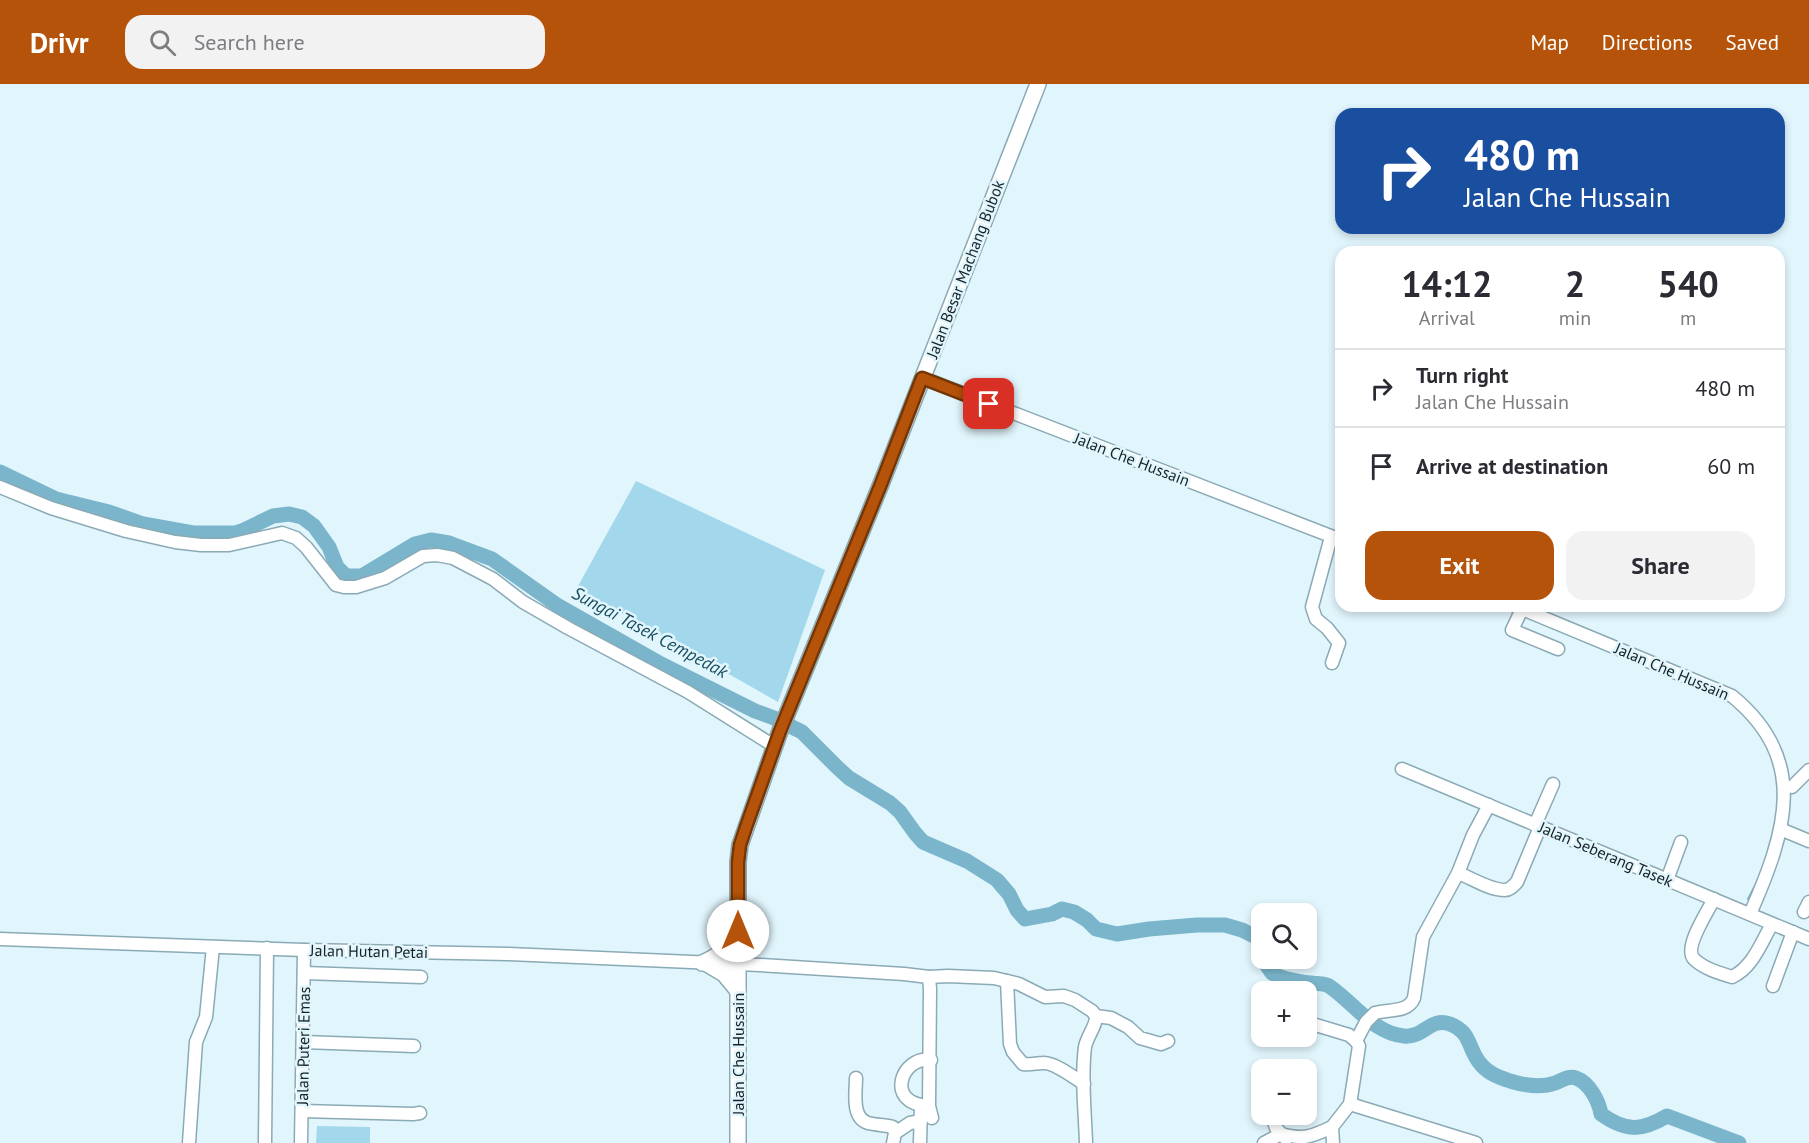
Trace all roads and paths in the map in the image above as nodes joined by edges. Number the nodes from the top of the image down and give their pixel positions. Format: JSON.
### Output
{"nodes":[{"id":1,"x":1038,"y":84,"type":"edge"},
{"id":2,"x":922,"y":378,"type":"junction"},
{"id":3,"x":0,"y":487,"type":"edge"},
{"id":4,"x":1335,"y":538,"type":"edge"},
{"id":5,"x":1335,"y":541,"type":"edge"},
{"id":6,"x":1517,"y":612,"type":"edge"},
{"id":7,"x":1530,"y":612,"type":"edge"},
{"id":8,"x":1558,"y":649,"type":"dead end"},
{"id":9,"x":1332,"y":663,"type":"dead end"},
{"id":10,"x":774,"y":746,"type":"junction"},
{"id":11,"x":1402,"y":769,"type":"dead end"},
{"id":12,"x":1809,"y":772,"type":"edge"},
{"id":13,"x":1553,"y":784,"type":"dead end"},
{"id":14,"x":1792,"y":787,"type":"junction"},
{"id":15,"x":1489,"y":805,"type":"junction"},
{"id":16,"x":1538,"y":826,"type":"junction"},
{"id":17,"x":1785,"y":831,"type":"junction"},
{"id":18,"x":1809,"y":841,"type":"edge"},
{"id":19,"x":1681,"y":842,"type":"dead end"},
{"id":20,"x":1458,"y":873,"type":"junction"},
{"id":21,"x":1667,"y":880,"type":"junction"},
{"id":22,"x":1714,"y":899,"type":"junction"},
{"id":23,"x":1750,"y":914,"type":"junction"},
{"id":24,"x":1772,"y":924,"type":"junction"},
{"id":25,"x":738,"y":931,"type":"junction"},
{"id":26,"x":1793,"y":932,"type":"junction"},
{"id":27,"x":0,"y":939,"type":"edge"},
{"id":28,"x":1809,"y":939,"type":"edge"},
{"id":29,"x":213,"y":947,"type":"junction"},
{"id":30,"x":267,"y":948,"type":"junction"},
{"id":31,"x":304,"y":950,"type":"junction"},
{"id":32,"x":705,"y":964,"type":"junction"},
{"id":33,"x":738,"y":965,"type":"junction"},
{"id":34,"x":304,"y":973,"type":"junction"},
{"id":35,"x":421,"y":977,"type":"dead end"},
{"id":36,"x":929,"y":977,"type":"junction"},
{"id":37,"x":1006,"y":981,"type":"junction"},
{"id":38,"x":1773,"y":986,"type":"dead end"},
{"id":39,"x":738,"y":991,"type":"junction"},
{"id":40,"x":1096,"y":1016,"type":"junction"},
{"id":41,"x":1317,"y":1025,"type":"edge"},
{"id":42,"x":1168,"y":1041,"type":"dead end"},
{"id":43,"x":1356,"y":1041,"type":"junction"},
{"id":44,"x":303,"y":1042,"type":"junction"},
{"id":45,"x":414,"y":1046,"type":"dead end"},
{"id":46,"x":930,"y":1060,"type":"junction"},
{"id":47,"x":856,"y":1078,"type":"dead end"},
{"id":48,"x":1084,"y":1084,"type":"junction"},
{"id":49,"x":1350,"y":1104,"type":"junction"},
{"id":50,"x":302,"y":1111,"type":"junction"},
{"id":51,"x":420,"y":1113,"type":"dead end"},
{"id":52,"x":926,"y":1113,"type":"junction"},
{"id":53,"x":1276,"y":1125,"type":"edge"},
{"id":54,"x":1332,"y":1127,"type":"junction"},
{"id":55,"x":1281,"y":1134,"type":"junction"},
{"id":56,"x":894,"y":1138,"type":"edge"},
{"id":57,"x":189,"y":1143,"type":"edge"},
{"id":58,"x":265,"y":1143,"type":"edge"},
{"id":59,"x":301,"y":1143,"type":"edge"},
{"id":60,"x":738,"y":1143,"type":"edge"},
{"id":61,"x":920,"y":1143,"type":"edge"},
{"id":62,"x":1086,"y":1143,"type":"edge"},
{"id":63,"x":1264,"y":1143,"type":"edge"},
{"id":64,"x":1291,"y":1143,"type":"edge"},
{"id":65,"x":1333,"y":1143,"type":"edge"},
{"id":66,"x":1476,"y":1143,"type":"edge"}],
"edges":[{"from":1,"to":2,"type":"main road","name":"Jalan Besar Machang Bubok"},
{"from":2,"to":4,"type":"street","name":"Jalan Che Hussain"},
{"from":2,"to":10,"type":"main road","name":"Jalan Besar Machang Bubok"},
{"from":3,"to":10,"type":"street"},
{"from":5,"to":9,"type":"street"},
{"from":6,"to":8,"type":"street"},
{"from":7,"to":14,"type":"street","name":"Jalan Che Hussain"},
{"from":10,"to":25,"type":"main road","name":"Jalan Besar Machang Bubok"},
{"from":11,"to":15,"type":"street","name":"Jalan Seberang Tasek"},
{"from":12,"to":14,"type":"street"},
{"from":13,"to":16,"type":"street"},
{"from":14,"to":17,"type":"street","name":"Jalan Che Hussain"},
{"from":15,"to":16,"type":"street","name":"Jalan Seberang Tasek"},
{"from":15,"to":20,"type":"street"},
{"from":16,"to":20,"type":"street"},
{"from":16,"to":21,"type":"street","name":"Jalan Seberang Tasek"},
{"from":17,"to":18,"type":"street"},
{"from":17,"to":23,"type":"street","name":"Jalan Che Hussain"},
{"from":19,"to":21,"type":"street"},
{"from":20,"to":43,"type":"street"},
{"from":21,"to":22,"type":"street","name":"Jalan Seberang Tasek"},
{"from":22,"to":23,"type":"street","name":"Jalan Seberang Tasek"},
{"from":22,"to":24,"type":"street"},
{"from":23,"to":24,"type":"street","name":"Jalan Seberang Tasek"},
{"from":24,"to":26,"type":"street","name":"Jalan Seberang Tasek"},
{"from":25,"to":32,"type":"main road"},
{"from":25,"to":33,"type":"main road","name":"Jalan Besar Machang Bubok"},
{"from":26,"to":28,"type":"street","name":"Jalan Seberang Tasek"},
{"from":26,"to":38,"type":"street"},
{"from":27,"to":29,"type":"street","name":"Jalan Hutan Petai"},
{"from":29,"to":30,"type":"street","name":"Jalan Hutan Petai"},
{"from":29,"to":57,"type":"street"},
{"from":30,"to":31,"type":"street","name":"Jalan Hutan Petai"},
{"from":30,"to":58,"type":"street"},
{"from":31,"to":32,"type":"street","name":"Jalan Hutan Petai"},
{"from":31,"to":34,"type":"street","name":"Jalan Puteri Emas"},
{"from":32,"to":33,"type":"street","name":"Jalan Hutan Petai"},
{"from":32,"to":39,"type":"main road"},
{"from":33,"to":36,"type":"street","name":"Jalan Hutan Petai"},
{"from":33,"to":39,"type":"main road","name":"Jalan Che Hussain"},
{"from":34,"to":35,"type":"street"},
{"from":34,"to":44,"type":"street","name":"Jalan Puteri Emas"},
{"from":36,"to":37,"type":"street","name":"Jalan Hutan Petai"},
{"from":36,"to":46,"type":"street"},
{"from":37,"to":40,"type":"street","name":"Jalan Hutan Petai"},
{"from":37,"to":48,"type":"street"},
{"from":39,"to":60,"type":"main road","name":"Jalan Che Hussain"},
{"from":40,"to":42,"type":"street","name":"Jalan Hutan Petai"},
{"from":40,"to":48,"type":"street"},
{"from":41,"to":43,"type":"street"},
{"from":43,"to":49,"type":"street"},
{"from":44,"to":45,"type":"street"},
{"from":44,"to":50,"type":"street","name":"Jalan Puteri Emas"},
{"from":46,"to":52,"type":"street"},
{"from":46,"to":52,"type":"street"},
{"from":47,"to":56,"type":"street"},
{"from":48,"to":62,"type":"street"},
{"from":49,"to":54,"type":"street"},
{"from":49,"to":66,"type":"street"},
{"from":50,"to":51,"type":"street"},
{"from":50,"to":59,"type":"street","name":"Jalan Puteri Emas"},
{"from":52,"to":56,"type":"street"},
{"from":52,"to":61,"type":"street"},
{"from":53,"to":55,"type":"street"},
{"from":54,"to":55,"type":"street"},
{"from":54,"to":65,"type":"street"},
{"from":55,"to":63,"type":"street"},
{"from":55,"to":64,"type":"street"}]}
